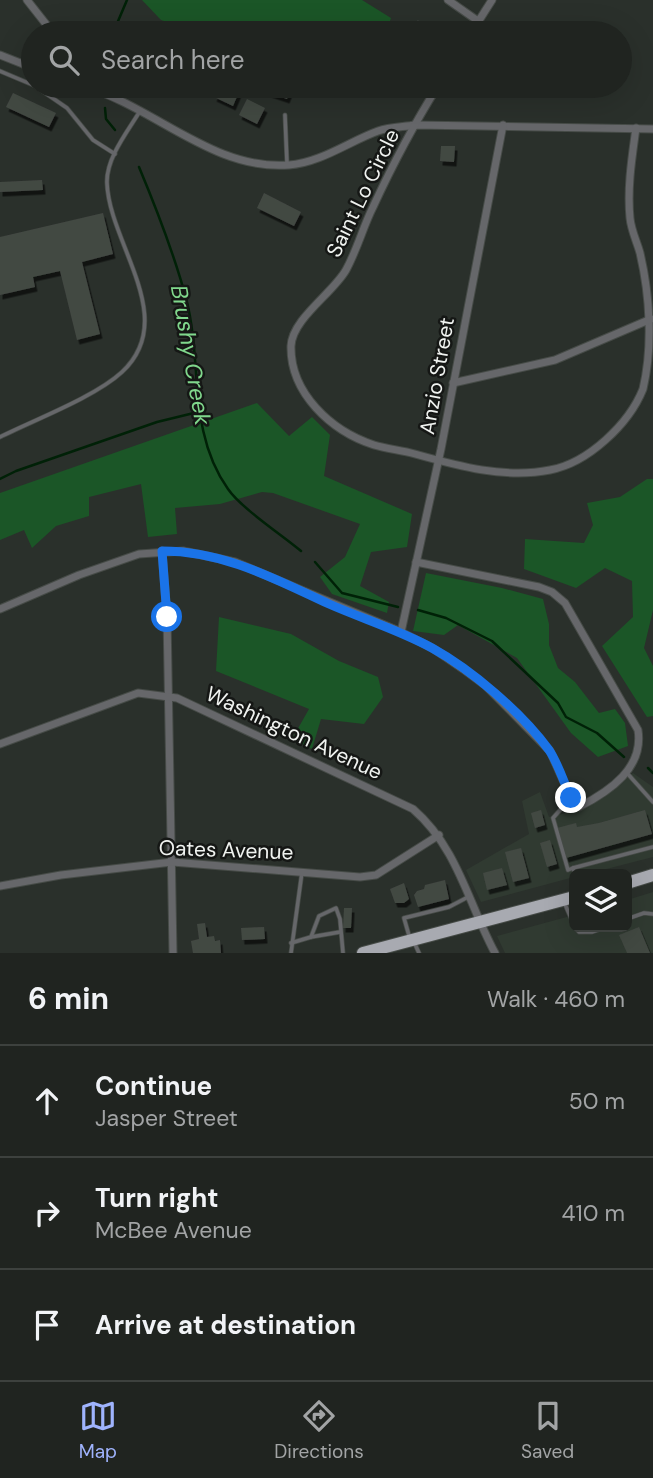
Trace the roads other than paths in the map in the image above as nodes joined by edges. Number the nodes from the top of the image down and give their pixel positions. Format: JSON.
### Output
{"nodes":[{"id":1,"x":27,"y":0,"type":"edge"},
{"id":2,"x":449,"y":0,"type":"edge"},
{"id":3,"x":492,"y":0,"type":"edge"},
{"id":4,"x":44,"y":21,"type":"edge"},
{"id":5,"x":478,"y":21,"type":"joint"},
{"id":6,"x":0,"y":55,"type":"edge"},
{"id":7,"x":21,"y":63,"type":"edge"},
{"id":8,"x":0,"y":71,"type":"edge"},
{"id":9,"x":21,"y":80,"type":"edge"},
{"id":10,"x":53,"y":98,"type":"edge"},
{"id":11,"x":116,"y":98,"type":"edge"},
{"id":12,"x":431,"y":98,"type":"edge"},
{"id":13,"x":140,"y":111,"type":"junction"},
{"id":14,"x":285,"y":115,"type":"dead end"},
{"id":15,"x":415,"y":125,"type":"junction"},
{"id":16,"x":503,"y":125,"type":"junction"},
{"id":17,"x":636,"y":128,"type":"junction"},
{"id":18,"x":653,"y":129,"type":"edge"},
{"id":19,"x":115,"y":154,"type":"junction"},
{"id":20,"x":287,"y":165,"type":"junction"},
{"id":21,"x":651,"y":319,"type":"junction"},
{"id":22,"x":453,"y":383,"type":"junction"},
{"id":23,"x":0,"y":437,"type":"edge"},
{"id":24,"x":439,"y":461,"type":"junction"},
{"id":25,"x":162,"y":551,"type":"junction"},
{"id":26,"x":416,"y":562,"type":"junction"},
{"id":27,"x":0,"y":609,"type":"edge"},
{"id":28,"x":401,"y":632,"type":"junction"},
{"id":29,"x":166,"y":695,"type":"junction"},
{"id":30,"x":0,"y":744,"type":"edge"},
{"id":31,"x":626,"y":773,"type":"junction"},
{"id":32,"x":571,"y":798,"type":"junction"},
{"id":33,"x":653,"y":802,"type":"edge"},
{"id":34,"x":439,"y":835,"type":"junction"},
{"id":35,"x":653,"y":847,"type":"edge"},
{"id":36,"x":172,"y":862,"type":"junction"},
{"id":37,"x":573,"y":868,"type":"joint"},
{"id":38,"x":302,"y":871,"type":"junction"},
{"id":39,"x":653,"y":876,"type":"edge"},
{"id":40,"x":632,"y":882,"type":"edge"},
{"id":41,"x":0,"y":886,"type":"edge"},
{"id":42,"x":470,"y":896,"type":"junction"},
{"id":43,"x":569,"y":898,"type":"edge"},
{"id":44,"x":653,"y":914,"type":"edge"},
{"id":45,"x":632,"y":917,"type":"edge"},
{"id":46,"x":482,"y":921,"type":"junction"},
{"id":47,"x":341,"y":932,"type":"junction"},
{"id":48,"x":311,"y":937,"type":"junction"},
{"id":49,"x":412,"y":940,"type":"junction"},
{"id":50,"x":291,"y":943,"type":"junction"},
{"id":51,"x":370,"y":952,"type":"edge"},
{"id":52,"x":173,"y":953,"type":"edge"},
{"id":53,"x":291,"y":953,"type":"edge"},
{"id":54,"x":343,"y":953,"type":"edge"},
{"id":55,"x":419,"y":953,"type":"edge"},
{"id":56,"x":495,"y":953,"type":"edge"}],
"edges":[{"from":1,"to":4,"type":"street"},
{"from":2,"to":5,"type":"street"},
{"from":3,"to":5,"type":"street"},
{"from":6,"to":7,"type":"street"},
{"from":8,"to":9,"type":"lane"},
{"from":10,"to":19,"type":"lane"},
{"from":11,"to":13,"type":"street"},
{"from":12,"to":15,"type":"street","name":"Saint Lo Circle"},
{"from":13,"to":19,"type":"lane"},
{"from":13,"to":20,"type":"street"},
{"from":14,"to":20,"type":"lane"},
{"from":15,"to":16,"type":"street"},
{"from":15,"to":20,"type":"street"},
{"from":15,"to":24,"type":"street","name":"Saint Lo Circle"},
{"from":16,"to":17,"type":"street"},
{"from":16,"to":22,"type":"street","name":"Anzio Street"},
{"from":17,"to":18,"type":"street"},
{"from":17,"to":21,"type":"street","name":"Saint Lo Circle"},
{"from":19,"to":23,"type":"lane"},
{"from":21,"to":22,"type":"street"},
{"from":21,"to":24,"type":"street","name":"Saint Lo Circle"},
{"from":22,"to":24,"type":"street","name":"Anzio Street"},
{"from":24,"to":26,"type":"street","name":"Anzio Street"},
{"from":25,"to":27,"type":"street"},
{"from":25,"to":28,"type":"street"},
{"from":25,"to":29,"type":"street"},
{"from":26,"to":28,"type":"street","name":"Anzio Street"},
{"from":26,"to":31,"type":"street"},
{"from":28,"to":32,"type":"street"},
{"from":29,"to":30,"type":"street","name":"Washington Avenue"},
{"from":29,"to":34,"type":"street","name":"Washington Avenue"},
{"from":29,"to":36,"type":"street"},
{"from":31,"to":32,"type":"street"},
{"from":31,"to":33,"type":"lane"},
{"from":32,"to":37,"type":"lane"},
{"from":34,"to":38,"type":"street","name":"Oates Avenue"},
{"from":34,"to":42,"type":"street","name":"Washington Avenue"},
{"from":35,"to":37,"type":"lane"},
{"from":36,"to":38,"type":"street","name":"Oates Avenue"},
{"from":36,"to":41,"type":"street","name":"Oates Avenue"},
{"from":36,"to":52,"type":"street"},
{"from":38,"to":50,"type":"lane"},
{"from":39,"to":40,"type":"highway"},
{"from":42,"to":46,"type":"street","name":"Washington Avenue"},
{"from":42,"to":49,"type":"lane"},
{"from":43,"to":46,"type":"highway"},
{"from":44,"to":45,"type":"lane"},
{"from":46,"to":49,"type":"highway"},
{"from":46,"to":56,"type":"street","name":"Washington Avenue"},
{"from":47,"to":48,"type":"lane"},
{"from":47,"to":48,"type":"lane"},
{"from":47,"to":54,"type":"lane"},
{"from":48,"to":50,"type":"lane"},
{"from":49,"to":51,"type":"highway"},
{"from":49,"to":55,"type":"lane"},
{"from":50,"to":53,"type":"lane"}]}
